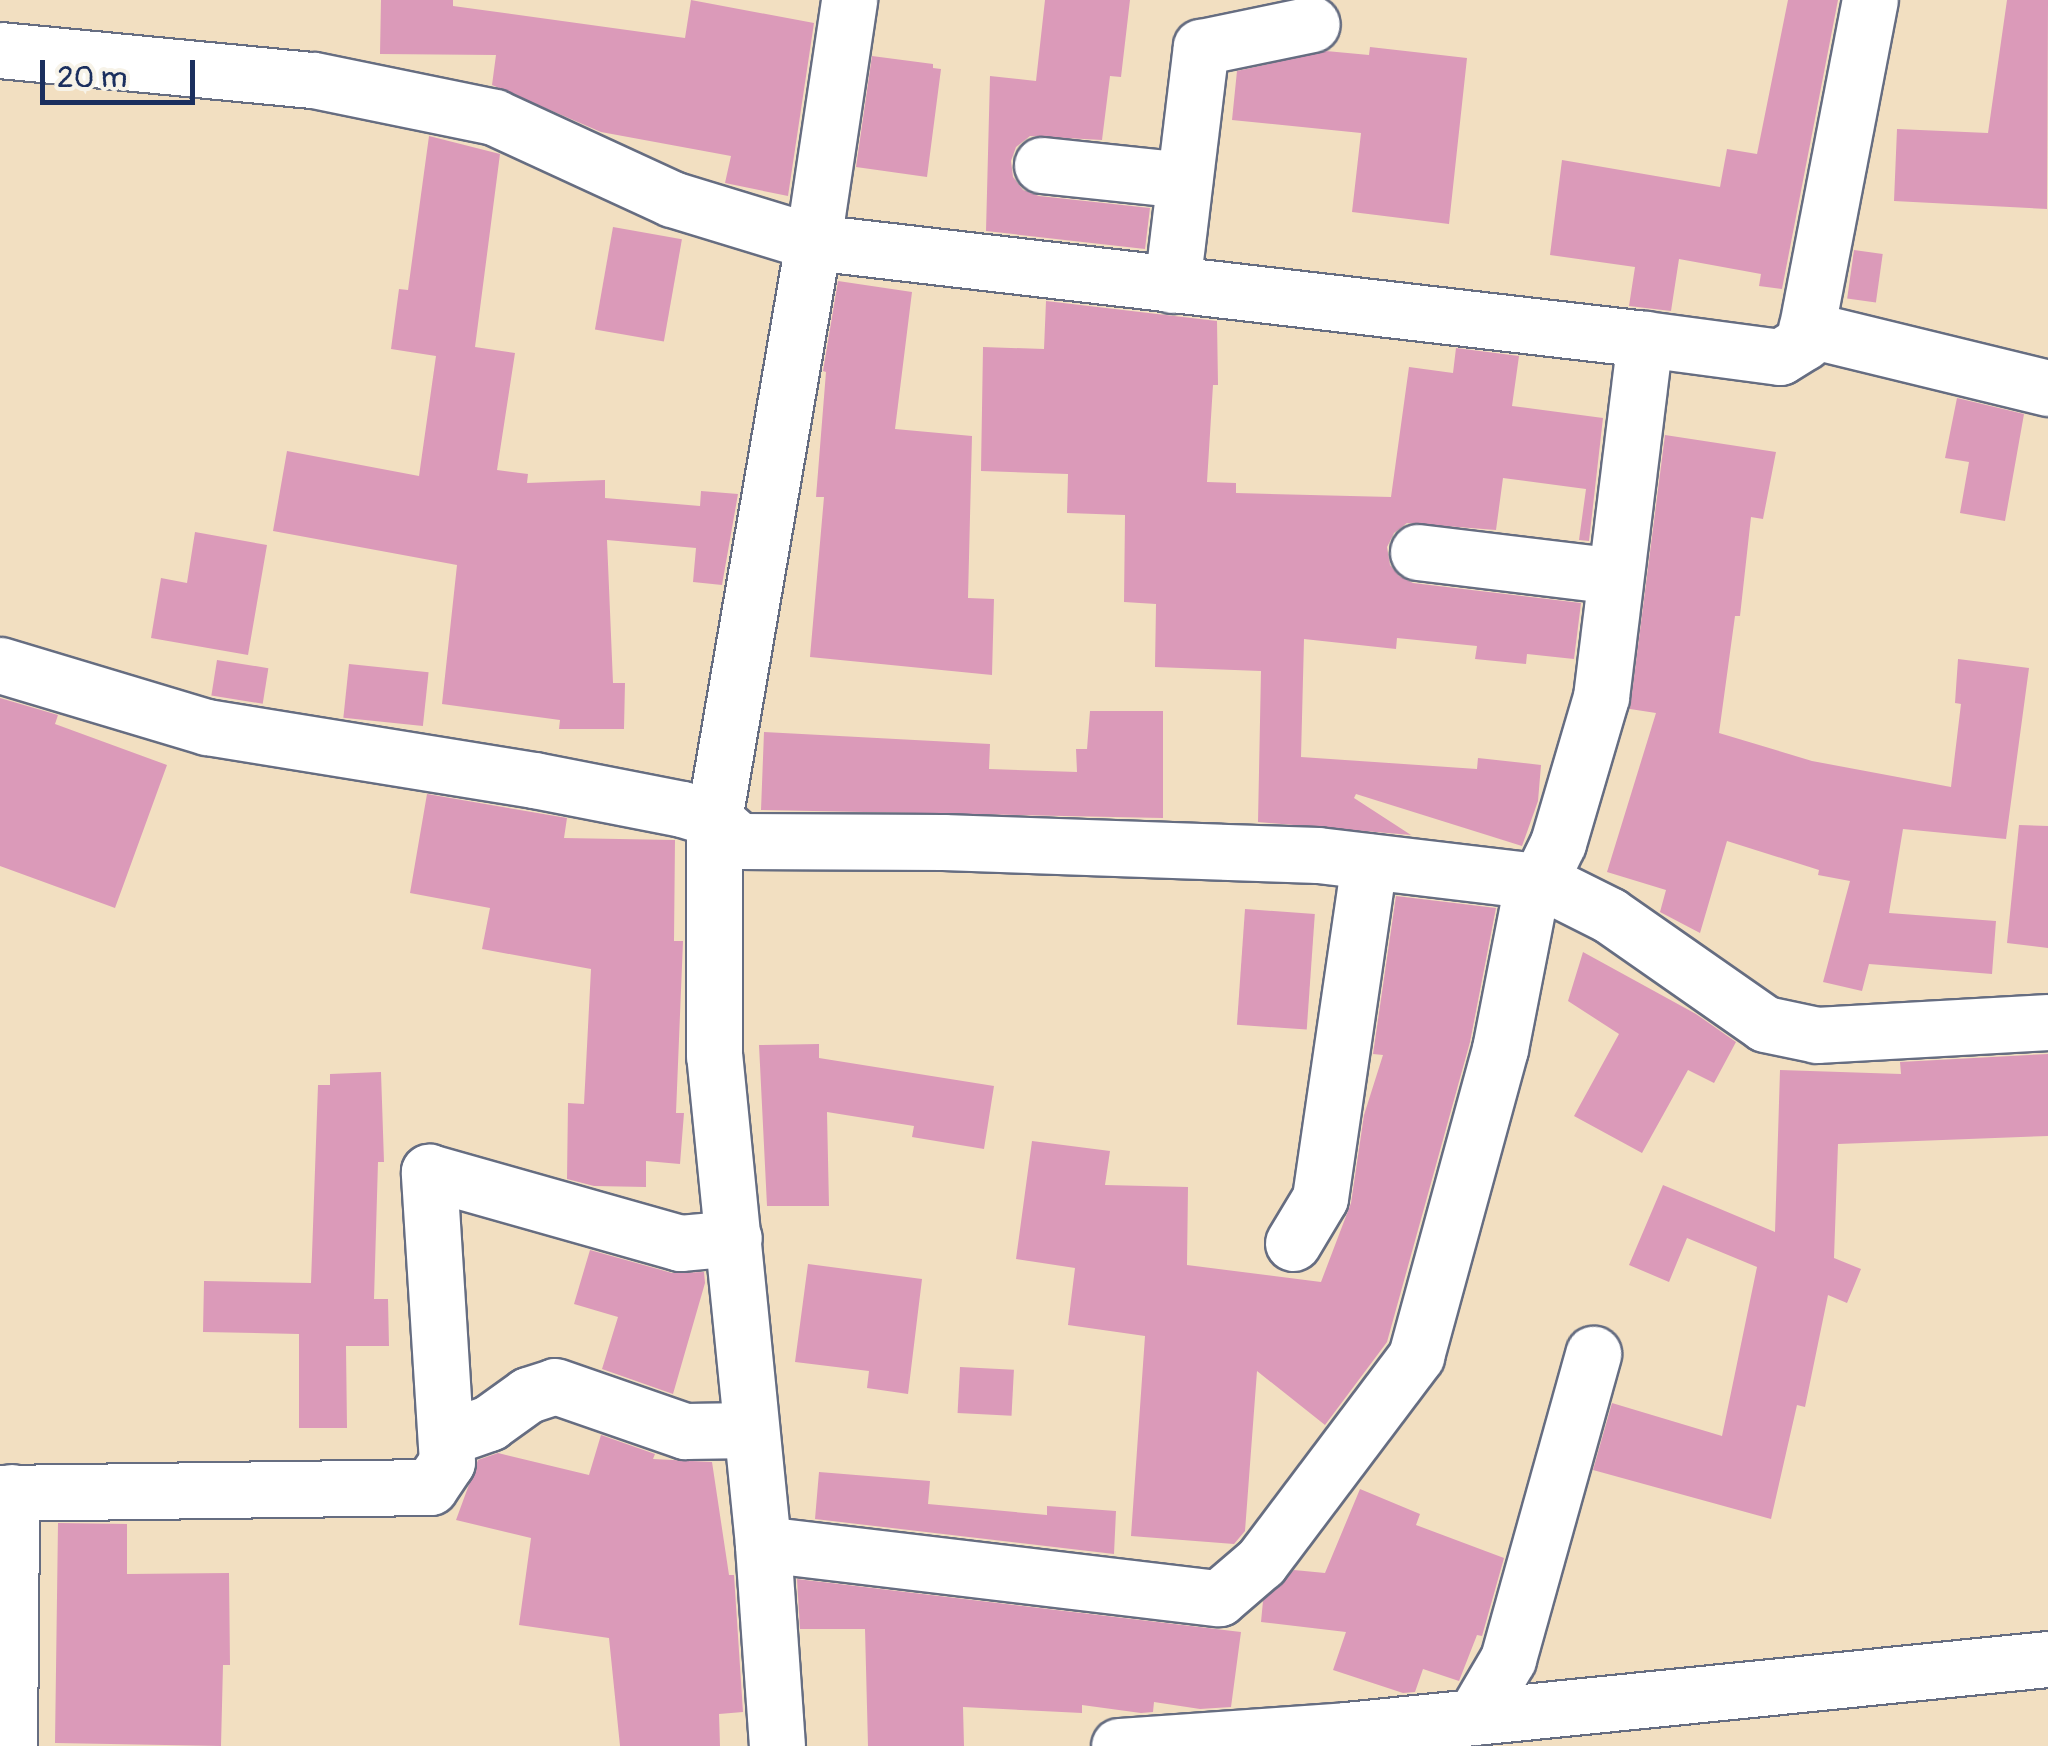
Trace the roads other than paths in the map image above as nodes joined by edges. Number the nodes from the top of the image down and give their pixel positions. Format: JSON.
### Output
{"nodes":[{"id":1,"x":849,"y":0,"type":"edge"},
{"id":2,"x":1870,"y":0,"type":"edge"},
{"id":3,"x":1312,"y":24,"type":"dead end"},
{"id":4,"x":0,"y":50,"type":"edge"},
{"id":5,"x":1042,"y":165,"type":"dead end"},
{"id":6,"x":1184,"y":180,"type":"junction"},
{"id":7,"x":813,"y":242,"type":"junction"},
{"id":8,"x":1172,"y":285,"type":"junction"},
{"id":9,"x":1806,"y":329,"type":"junction"},
{"id":10,"x":1645,"y":338,"type":"junction"},
{"id":11,"x":2048,"y":388,"type":"edge"},
{"id":12,"x":1418,"y":552,"type":"dead end"},
{"id":13,"x":1615,"y":576,"type":"junction"},
{"id":14,"x":0,"y":665,"type":"edge"},
{"id":15,"x":714,"y":818,"type":"junction"},
{"id":16,"x":1369,"y":862,"type":"junction"},
{"id":17,"x":1543,"y":882,"type":"junction"},
{"id":18,"x":2048,"y":1022,"type":"edge"},
{"id":19,"x":734,"y":1238,"type":"junction"},
{"id":20,"x":1293,"y":1243,"type":"dead end"},
{"id":21,"x":1594,"y":1354,"type":"dead end"},
{"id":22,"x":751,"y":1430,"type":"junction"},
{"id":23,"x":446,"y":1438,"type":"junction"},
{"id":24,"x":6,"y":1492,"type":"edge"},
{"id":25,"x":763,"y":1544,"type":"junction"},
{"id":26,"x":2048,"y":1659,"type":"edge"},
{"id":27,"x":1474,"y":1717,"type":"junction"},
{"id":28,"x":8,"y":1746,"type":"edge"},
{"id":29,"x":776,"y":1746,"type":"edge"},
{"id":30,"x":1119,"y":1746,"type":"edge"}],
"edges":[{"from":1,"to":7,"type":"street"},
{"from":2,"to":9,"type":"street"},
{"from":3,"to":6,"type":"street"},
{"from":4,"to":7,"type":"street"},
{"from":5,"to":6,"type":"street"},
{"from":6,"to":8,"type":"street"},
{"from":7,"to":8,"type":"street"},
{"from":7,"to":15,"type":"street"},
{"from":8,"to":10,"type":"street"},
{"from":9,"to":10,"type":"street"},
{"from":9,"to":11,"type":"street"},
{"from":10,"to":13,"type":"street"},
{"from":12,"to":13,"type":"street"},
{"from":13,"to":17,"type":"street"},
{"from":14,"to":15,"type":"street"},
{"from":15,"to":16,"type":"street"},
{"from":15,"to":19,"type":"street"},
{"from":16,"to":17,"type":"street"},
{"from":16,"to":20,"type":"street"},
{"from":17,"to":18,"type":"street"},
{"from":17,"to":25,"type":"street"},
{"from":19,"to":22,"type":"street"},
{"from":19,"to":23,"type":"street"},
{"from":21,"to":27,"type":"street"},
{"from":22,"to":23,"type":"street"},
{"from":22,"to":25,"type":"street"},
{"from":23,"to":24,"type":"street"},
{"from":24,"to":28,"type":"street"},
{"from":25,"to":29,"type":"street"},
{"from":26,"to":27,"type":"street"},
{"from":27,"to":30,"type":"street"}]}
